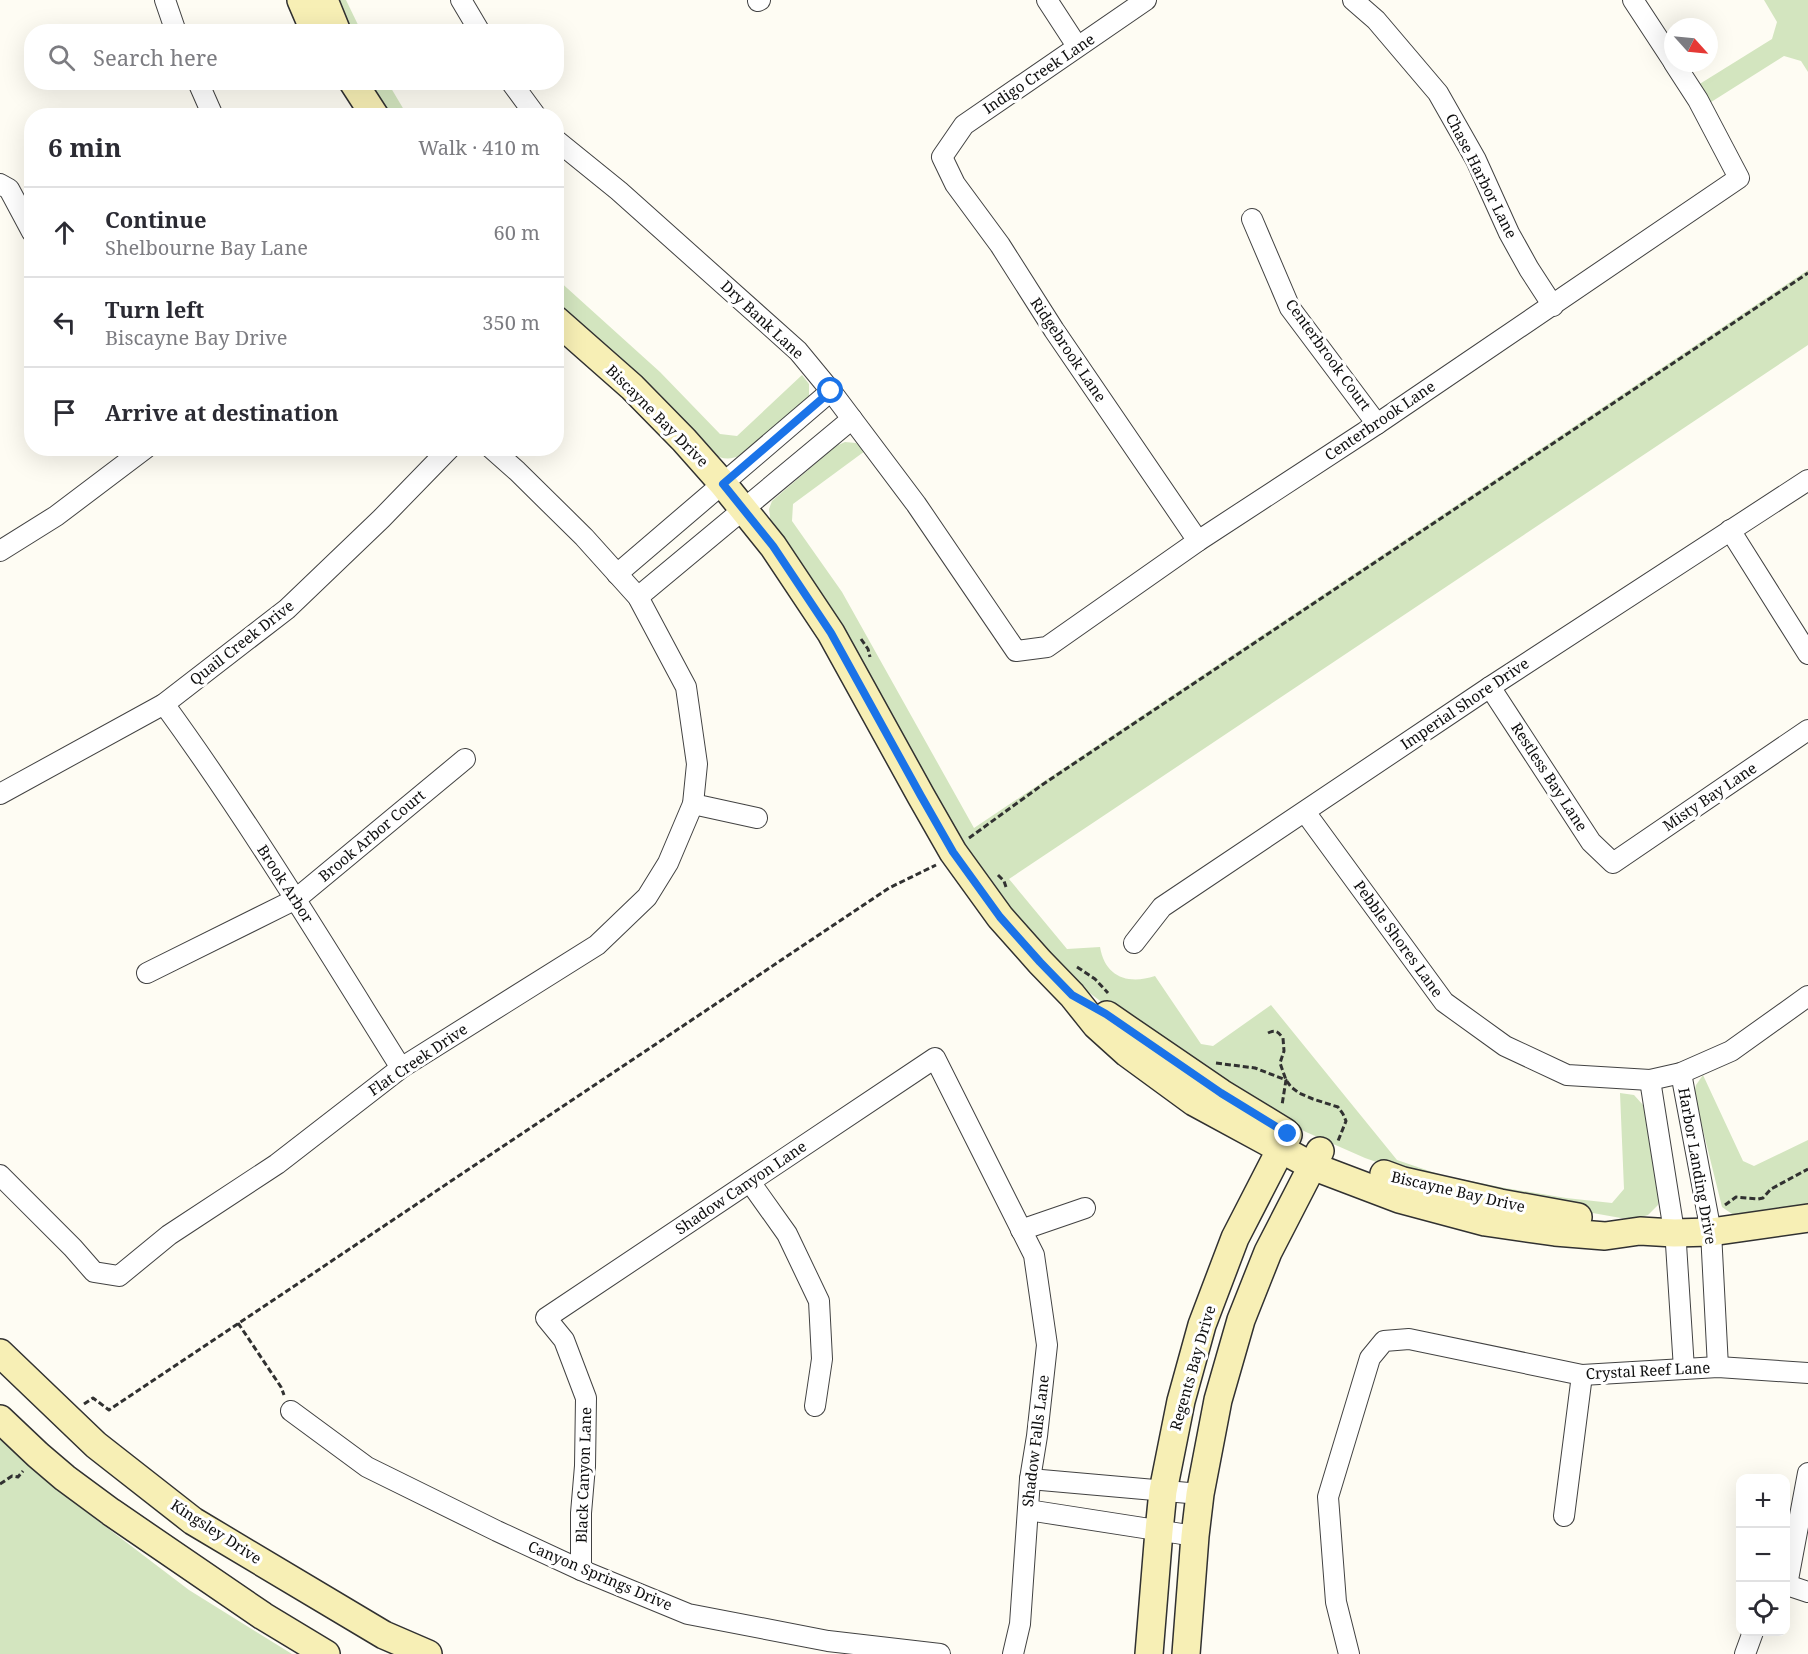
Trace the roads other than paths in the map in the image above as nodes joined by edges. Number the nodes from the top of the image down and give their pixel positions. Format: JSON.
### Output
{"nodes":[{"id":1,"x":165,"y":0,"type":"edge"},
{"id":2,"x":301,"y":0,"type":"edge"},
{"id":3,"x":324,"y":0,"type":"edge"},
{"id":4,"x":460,"y":0,"type":"edge"},
{"id":5,"x":1047,"y":0,"type":"edge"},
{"id":6,"x":1146,"y":0,"type":"edge"},
{"id":7,"x":1353,"y":0,"type":"edge"},
{"id":8,"x":1633,"y":0,"type":"edge"},
{"id":9,"x":173,"y":24,"type":"edge"},
{"id":10,"x":312,"y":24,"type":"edge"},
{"id":11,"x":334,"y":24,"type":"edge"},
{"id":12,"x":475,"y":24,"type":"edge"},
{"id":13,"x":1077,"y":46,"type":"junction"},
{"id":14,"x":1664,"y":47,"type":"edge"},
{"id":15,"x":1680,"y":72,"type":"edge"},
{"id":16,"x":202,"y":90,"type":"edge"},
{"id":17,"x":359,"y":90,"type":"edge"},
{"id":18,"x":517,"y":90,"type":"edge"},
{"id":19,"x":209,"y":108,"type":"edge"},
{"id":20,"x":370,"y":108,"type":"edge"},
{"id":21,"x":530,"y":108,"type":"edge"},
{"id":22,"x":564,"y":147,"type":"edge"},
{"id":23,"x":942,"y":157,"type":"joint"},
{"id":24,"x":4,"y":186,"type":"edge"},
{"id":25,"x":24,"y":219,"type":"edge"},
{"id":26,"x":1252,"y":219,"type":"dead end"},
{"id":27,"x":1552,"y":306,"type":"junction"},
{"id":28,"x":564,"y":327,"type":"edge"},
{"id":29,"x":831,"y":391,"type":"junction"},
{"id":30,"x":852,"y":418,"type":"junction"},
{"id":31,"x":1377,"y":424,"type":"junction"},
{"id":32,"x":136,"y":456,"type":"edge"},
{"id":33,"x":442,"y":456,"type":"edge"},
{"id":34,"x":499,"y":456,"type":"edge"},
{"id":35,"x":1808,"y":480,"type":"edge"},
{"id":36,"x":723,"y":484,"type":"junction"},
{"id":37,"x":744,"y":509,"type":"junction"},
{"id":38,"x":1730,"y":530,"type":"junction"},
{"id":39,"x":1198,"y":541,"type":"junction"},
{"id":40,"x":0,"y":551,"type":"edge"},
{"id":41,"x":617,"y":574,"type":"junction"},
{"id":42,"x":638,"y":597,"type":"junction"},
{"id":43,"x":1016,"y":651,"type":"joint"},
{"id":44,"x":1808,"y":654,"type":"edge"},
{"id":45,"x":1490,"y":687,"type":"junction"},
{"id":46,"x":164,"y":704,"type":"junction"},
{"id":47,"x":1808,"y":730,"type":"edge"},
{"id":48,"x":465,"y":759,"type":"dead end"},
{"id":49,"x":0,"y":794,"type":"edge"},
{"id":50,"x":693,"y":804,"type":"junction"},
{"id":51,"x":1305,"y":812,"type":"junction"},
{"id":52,"x":758,"y":818,"type":"dead end"},
{"id":53,"x":1613,"y":863,"type":"joint"},
{"id":54,"x":296,"y":899,"type":"junction"},
{"id":55,"x":1134,"y":943,"type":"dead end"},
{"id":56,"x":147,"y":973,"type":"dead end"},
{"id":57,"x":1808,"y":996,"type":"edge"},
{"id":58,"x":935,"y":1058,"type":"joint"},
{"id":59,"x":401,"y":1068,"type":"junction"},
{"id":60,"x":1681,"y":1073,"type":"junction"},
{"id":61,"x":1650,"y":1080,"type":"junction"},
{"id":62,"x":1284,"y":1142,"type":"junction"},
{"id":63,"x":1317,"y":1158,"type":"junction"},
{"id":64,"x":0,"y":1175,"type":"edge"},
{"id":65,"x":750,"y":1182,"type":"junction"},
{"id":66,"x":1085,"y":1208,"type":"dead end"},
{"id":67,"x":1808,"y":1218,"type":"edge"},
{"id":68,"x":1710,"y":1227,"type":"junction"},
{"id":69,"x":1021,"y":1230,"type":"junction"},
{"id":70,"x":1674,"y":1233,"type":"junction"},
{"id":71,"x":546,"y":1318,"type":"joint"},
{"id":72,"x":0,"y":1353,"type":"edge"},
{"id":73,"x":1718,"y":1367,"type":"junction"},
{"id":74,"x":1684,"y":1369,"type":"junction"},
{"id":75,"x":1808,"y":1373,"type":"edge"},
{"id":76,"x":1582,"y":1375,"type":"junction"},
{"id":77,"x":815,"y":1406,"type":"dead end"},
{"id":78,"x":291,"y":1411,"type":"road end"},
{"id":79,"x":0,"y":1419,"type":"edge"},
{"id":80,"x":96,"y":1445,"type":"junction"},
{"id":81,"x":1808,"y":1473,"type":"edge"},
{"id":82,"x":65,"y":1478,"type":"junction"},
{"id":83,"x":1030,"y":1479,"type":"junction"},
{"id":84,"x":1163,"y":1491,"type":"junction"},
{"id":85,"x":1200,"y":1494,"type":"junction"},
{"id":86,"x":1028,"y":1510,"type":"junction"},
{"id":87,"x":1564,"y":1516,"type":"dead end"},
{"id":88,"x":1158,"y":1531,"type":"junction"},
{"id":89,"x":1195,"y":1536,"type":"junction"},
{"id":90,"x":582,"y":1570,"type":"junction"},
{"id":91,"x":1787,"y":1582,"type":"edge"},
{"id":92,"x":1790,"y":1587,"type":"edge"},
{"id":93,"x":1808,"y":1592,"type":"edge"},
{"id":94,"x":1752,"y":1636,"type":"edge"},
{"id":95,"x":326,"y":1654,"type":"edge"},
{"id":96,"x":428,"y":1654,"type":"edge"},
{"id":97,"x":940,"y":1654,"type":"edge"},
{"id":98,"x":1013,"y":1654,"type":"edge"},
{"id":99,"x":1149,"y":1654,"type":"edge"},
{"id":100,"x":1186,"y":1654,"type":"edge"},
{"id":101,"x":1349,"y":1654,"type":"edge"},
{"id":102,"x":1746,"y":1654,"type":"edge"}],
"edges":[{"from":1,"to":9,"type":"street"},
{"from":2,"to":10,"type":"street"},
{"from":3,"to":11,"type":"street"},
{"from":4,"to":12,"type":"street"},
{"from":5,"to":13,"type":"street"},
{"from":6,"to":13,"type":"street","name":"Indigo Creek Lane"},
{"from":7,"to":27,"type":"street","name":"Chase Harbor Lane"},
{"from":8,"to":14,"type":"street"},
{"from":13,"to":23,"type":"street","name":"Indigo Creek Lane"},
{"from":15,"to":27,"type":"street","name":"Centerbrook Lane"},
{"from":16,"to":19,"type":"street"},
{"from":17,"to":20,"type":"street"},
{"from":18,"to":21,"type":"street"},
{"from":22,"to":29,"type":"street","name":"Dry Bank Lane"},
{"from":23,"to":39,"type":"street","name":"Ridgebrook Lane"},
{"from":24,"to":25,"type":"street"},
{"from":26,"to":31,"type":"street","name":"Centerbrook Court"},
{"from":27,"to":31,"type":"street","name":"Centerbrook Lane"},
{"from":28,"to":36,"type":"street","name":"Biscayne Bay Drive"},
{"from":29,"to":30,"type":"street","name":"Dry Bank Lane"},
{"from":29,"to":36,"type":"street"},
{"from":30,"to":37,"type":"street"},
{"from":30,"to":43,"type":"street","name":"Dry Bank Lane"},
{"from":31,"to":39,"type":"street","name":"Centerbrook Lane"},
{"from":32,"to":40,"type":"street"},
{"from":33,"to":46,"type":"street","name":"Quail Creek Drive"},
{"from":34,"to":41,"type":"street","name":"Flat Creek Drive"},
{"from":35,"to":38,"type":"street","name":"Imperial Shore Drive"},
{"from":36,"to":37,"type":"street","name":"Biscayne Bay Drive"},
{"from":36,"to":41,"type":"street"},
{"from":37,"to":42,"type":"street"},
{"from":37,"to":62,"type":"street","name":"Biscayne Bay Drive"},
{"from":38,"to":44,"type":"street"},
{"from":38,"to":45,"type":"street","name":"Imperial Shore Drive"},
{"from":39,"to":43,"type":"street","name":"Centerbrook Lane"},
{"from":41,"to":42,"type":"street","name":"Flat Creek Drive"},
{"from":42,"to":50,"type":"street","name":"Flat Creek Drive"},
{"from":45,"to":51,"type":"street","name":"Imperial Shore Drive"},
{"from":45,"to":53,"type":"street","name":"Restless Bay Lane"},
{"from":46,"to":49,"type":"street","name":"Quail Creek Drive"},
{"from":46,"to":54,"type":"street","name":"Brook Arbor"},
{"from":47,"to":53,"type":"street","name":"Misty Bay Lane"},
{"from":48,"to":54,"type":"street","name":"Brook Arbor Court"},
{"from":50,"to":52,"type":"street"},
{"from":50,"to":59,"type":"street","name":"Flat Creek Drive"},
{"from":51,"to":55,"type":"street","name":"Imperial Shore Drive"},
{"from":51,"to":61,"type":"street","name":"Pebble Shores Lane"},
{"from":54,"to":56,"type":"street","name":"Brook Arbor Court"},
{"from":54,"to":59,"type":"street","name":"Brook Arbor"},
{"from":57,"to":60,"type":"street","name":"Pebble Shores Lane"},
{"from":58,"to":65,"type":"street","name":"Shadow Canyon Lane"},
{"from":58,"to":69,"type":"street","name":"Shadow Falls Lane"},
{"from":59,"to":64,"type":"street","name":"Flat Creek Drive"},
{"from":60,"to":61,"type":"street","name":"Pebble Shores Lane"},
{"from":60,"to":68,"type":"street","name":"Harbor Landing Drive"},
{"from":61,"to":70,"type":"street"},
{"from":62,"to":63,"type":"street","name":"Biscayne Bay Drive"},
{"from":62,"to":84,"type":"street","name":"Regents Bay Drive"},
{"from":63,"to":70,"type":"street","name":"Biscayne Bay Drive"},
{"from":63,"to":85,"type":"street"},
{"from":65,"to":71,"type":"street","name":"Shadow Canyon Lane"},
{"from":65,"to":77,"type":"street"},
{"from":66,"to":69,"type":"street"},
{"from":67,"to":68,"type":"street","name":"Biscayne Bay Drive"},
{"from":68,"to":70,"type":"street","name":"Biscayne Bay Drive"},
{"from":68,"to":73,"type":"street","name":"Harbor Landing Drive"},
{"from":69,"to":83,"type":"street","name":"Shadow Falls Lane"},
{"from":70,"to":74,"type":"street"},
{"from":71,"to":90,"type":"street","name":"Black Canyon Lane"},
{"from":72,"to":80,"type":"street","name":"Kingsley Drive"},
{"from":73,"to":74,"type":"street","name":"Crystal Reef Lane"},
{"from":73,"to":75,"type":"street","name":"Crystal Reef Lane"},
{"from":74,"to":76,"type":"street","name":"Crystal Reef Lane"},
{"from":76,"to":87,"type":"street"},
{"from":76,"to":101,"type":"street","name":"Crystal Reef Lane"},
{"from":78,"to":90,"type":"street","name":"Canyon Springs Drive"},
{"from":79,"to":82,"type":"street"},
{"from":80,"to":82,"type":"street"},
{"from":80,"to":96,"type":"street","name":"Kingsley Drive"},
{"from":81,"to":91,"type":"street"},
{"from":82,"to":95,"type":"street"},
{"from":83,"to":84,"type":"street"},
{"from":83,"to":86,"type":"street","name":"Shadow Falls Lane"},
{"from":84,"to":85,"type":"street"},
{"from":84,"to":88,"type":"street","name":"Regents Bay Drive"},
{"from":85,"to":89,"type":"street"},
{"from":86,"to":88,"type":"street"},
{"from":86,"to":98,"type":"street","name":"Shadow Falls Lane"},
{"from":88,"to":89,"type":"street"},
{"from":88,"to":99,"type":"street","name":"Regents Bay Drive"},
{"from":89,"to":100,"type":"street"},
{"from":90,"to":97,"type":"street","name":"Canyon Springs Drive"},
{"from":92,"to":93,"type":"street"},
{"from":94,"to":102,"type":"street"}]}
